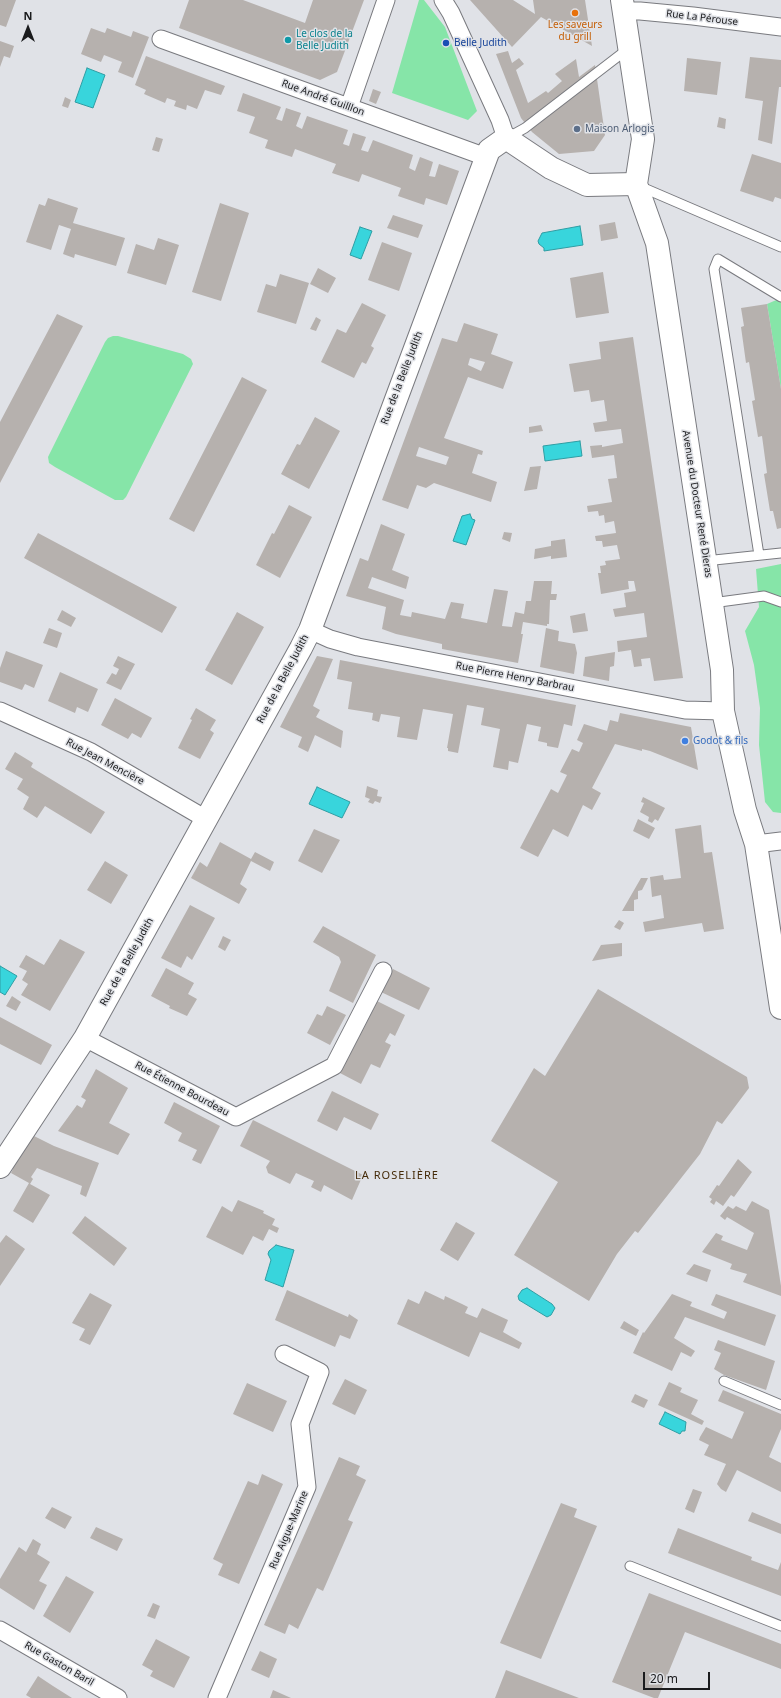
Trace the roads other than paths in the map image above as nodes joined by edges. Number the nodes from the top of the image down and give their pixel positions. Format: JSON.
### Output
{"nodes":[{"id":1,"x":386,"y":0,"type":"edge"},
{"id":2,"x":443,"y":0,"type":"edge"},
{"id":3,"x":623,"y":5,"type":"edge"},
{"id":4,"x":781,"y":27,"type":"edge"},
{"id":5,"x":161,"y":39,"type":"dead end"},
{"id":6,"x":629,"y":47,"type":"junction"},
{"id":7,"x":349,"y":107,"type":"junction"},
{"id":8,"x":506,"y":138,"type":"junction"},
{"id":9,"x":486,"y":157,"type":"junction"},
{"id":10,"x":636,"y":184,"type":"junction"},
{"id":11,"x":781,"y":248,"type":"edge"},
{"id":12,"x":781,"y":297,"type":"edge"},
{"id":13,"x":781,"y":553,"type":"edge"},
{"id":14,"x":759,"y":555,"type":"junction"},
{"id":15,"x":705,"y":561,"type":"junction"},
{"id":16,"x":781,"y":602,"type":"edge"},
{"id":17,"x":712,"y":603,"type":"junction"},
{"id":18,"x":310,"y":630,"type":"junction"},
{"id":19,"x":0,"y":711,"type":"edge"},
{"id":20,"x":723,"y":711,"type":"junction"},
{"id":21,"x":206,"y":819,"type":"junction"},
{"id":22,"x":781,"y":841,"type":"edge"},
{"id":23,"x":756,"y":844,"type":"junction"},
{"id":24,"x":383,"y":971,"type":"dead end"},
{"id":25,"x":781,"y":1008,"type":"edge"},
{"id":26,"x":85,"y":1038,"type":"junction"},
{"id":27,"x":0,"y":1168,"type":"edge"},
{"id":28,"x":284,"y":1354,"type":"dead end"},
{"id":29,"x":724,"y":1381,"type":"dead end"},
{"id":30,"x":781,"y":1405,"type":"edge"},
{"id":31,"x":630,"y":1566,"type":"dead end"},
{"id":32,"x":781,"y":1626,"type":"edge"},
{"id":33,"x":0,"y":1630,"type":"edge"},
{"id":34,"x":118,"y":1698,"type":"edge"},
{"id":35,"x":217,"y":1698,"type":"edge"}],
"edges":[{"from":1,"to":7,"type":"street"},
{"from":2,"to":8,"type":"street"},
{"from":3,"to":4,"type":"street","name":"Rue La Pérouse"},
{"from":3,"to":6,"type":"street","name":"Avenue du Docteur René Dieras"},
{"from":5,"to":7,"type":"street","name":"Rue André Guilllon"},
{"from":6,"to":8,"type":"lane"},
{"from":6,"to":10,"type":"street","name":"Avenue du Docteur René Dieras"},
{"from":7,"to":9,"type":"street","name":"Rue André Guilllon"},
{"from":8,"to":9,"type":"street","name":"Rue de la Belle Judith"},
{"from":8,"to":10,"type":"street"},
{"from":9,"to":18,"type":"street","name":"Rue de la Belle Judith"},
{"from":10,"to":11,"type":"lane"},
{"from":10,"to":15,"type":"street","name":"Avenue du Docteur René Dieras"},
{"from":12,"to":14,"type":"lane"},
{"from":13,"to":14,"type":"lane"},
{"from":14,"to":15,"type":"lane"},
{"from":15,"to":17,"type":"street","name":"Avenue du Docteur René Dieras"},
{"from":16,"to":17,"type":"lane"},
{"from":17,"to":20,"type":"street","name":"Avenue du Docteur René Dieras"},
{"from":18,"to":20,"type":"street","name":"Rue Pierre Henry Barbrau"},
{"from":18,"to":21,"type":"street","name":"Rue de la Belle Judith"},
{"from":19,"to":21,"type":"street","name":"Rue Jean Mencière"},
{"from":20,"to":23,"type":"street","name":"Avenue du Docteur René Dieras"},
{"from":21,"to":26,"type":"street","name":"Rue de la Belle Judith"},
{"from":22,"to":23,"type":"street"},
{"from":23,"to":25,"type":"street","name":"Avenue du Docteur René Dieras"},
{"from":24,"to":26,"type":"street","name":"Rue Étienne Bourdeau"},
{"from":26,"to":27,"type":"street","name":"Rue de la Belle Judith"},
{"from":28,"to":35,"type":"street","name":"Rue Aigue-Marine"},
{"from":29,"to":30,"type":"lane"},
{"from":31,"to":32,"type":"lane"},
{"from":33,"to":34,"type":"street","name":"Rue Gaston Baril"}]}
